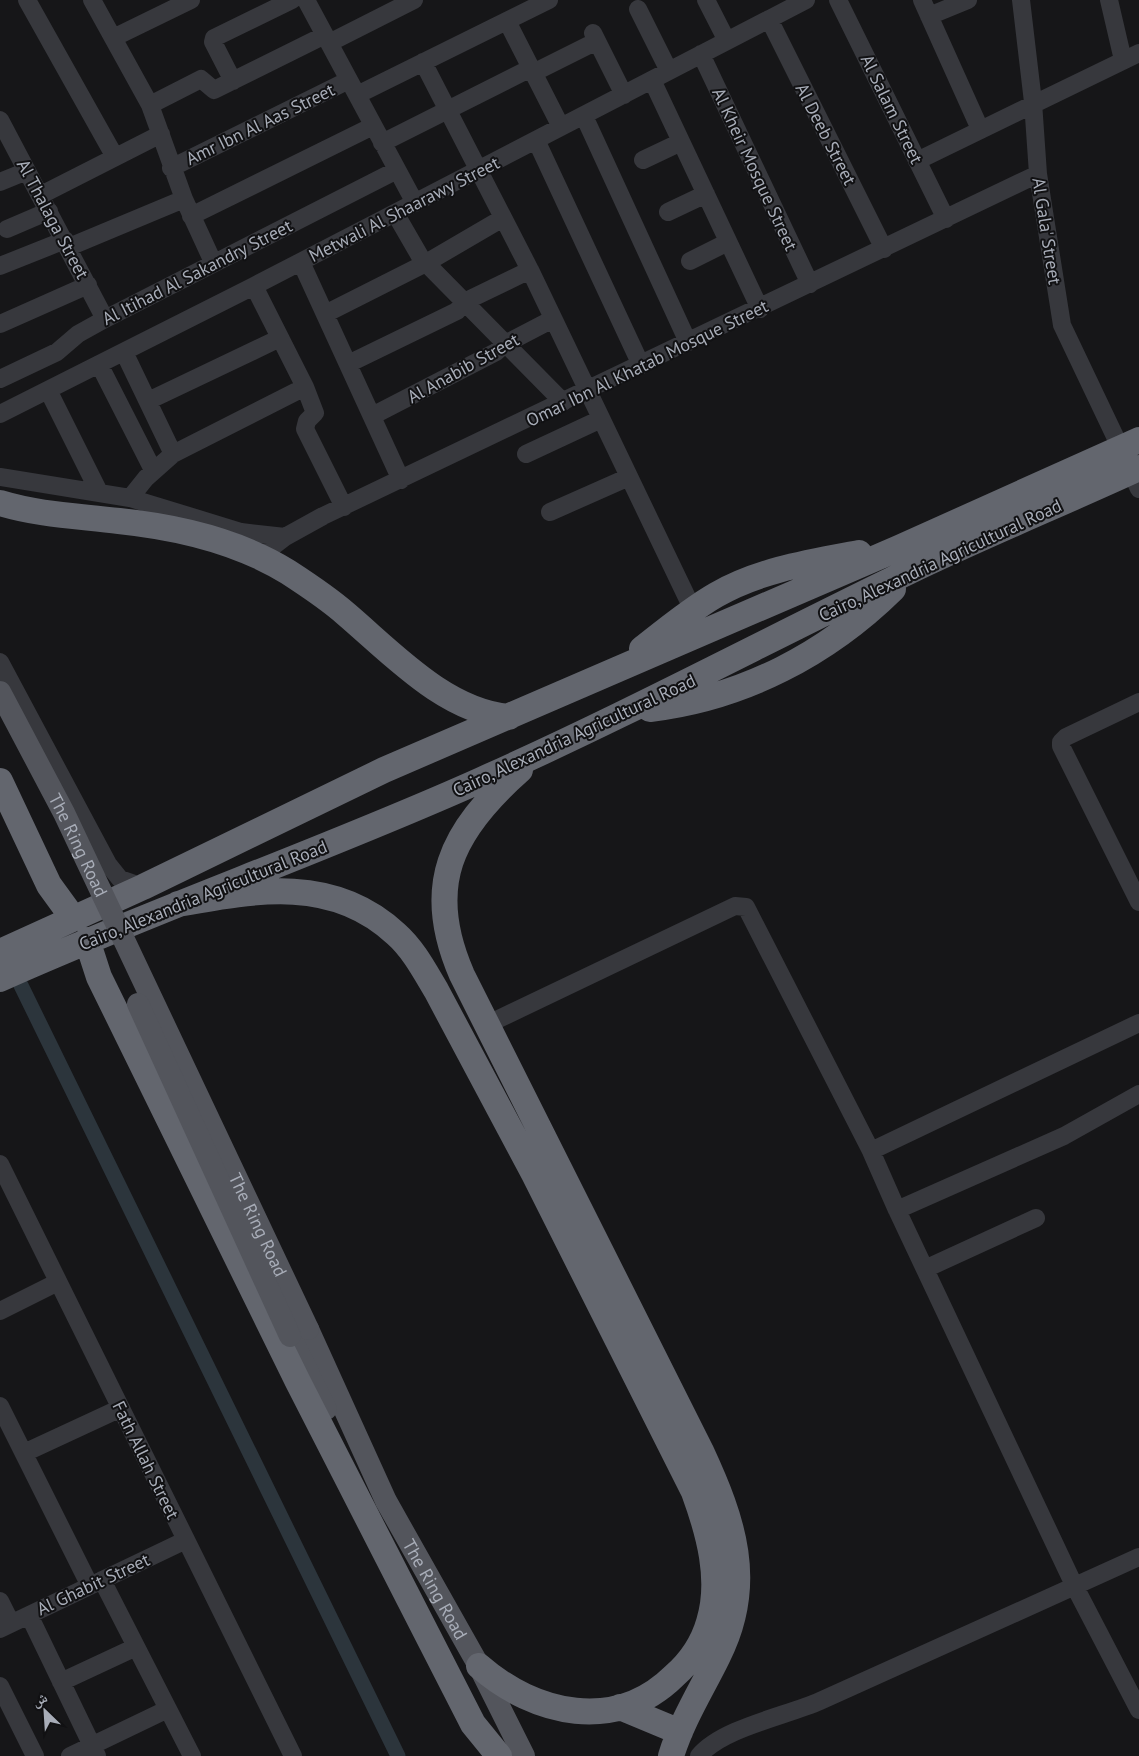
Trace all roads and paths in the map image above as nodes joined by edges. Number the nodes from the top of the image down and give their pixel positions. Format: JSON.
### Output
{"nodes":[{"id":1,"x":27,"y":0,"type":"edge"},
{"id":2,"x":92,"y":0,"type":"edge"},
{"id":3,"x":190,"y":0,"type":"edge"},
{"id":4,"x":292,"y":0,"type":"edge"},
{"id":5,"x":306,"y":0,"type":"edge"},
{"id":6,"x":414,"y":0,"type":"edge"},
{"id":7,"x":549,"y":0,"type":"edge"},
{"id":8,"x":706,"y":0,"type":"edge"},
{"id":9,"x":806,"y":0,"type":"edge"},
{"id":10,"x":838,"y":0,"type":"edge"},
{"id":11,"x":968,"y":0,"type":"edge"},
{"id":12,"x":1021,"y":0,"type":"edge"},
{"id":13,"x":1109,"y":0,"type":"edge"},
{"id":14,"x":926,"y":8,"type":"edge"},
{"id":15,"x":638,"y":9,"type":"dead end"},
{"id":16,"x":769,"y":19,"type":"junction"},
{"id":17,"x":507,"y":21,"type":"junction"},
{"id":18,"x":113,"y":38,"type":"junction"},
{"id":19,"x":327,"y":39,"type":"junction"},
{"id":20,"x":727,"y":41,"type":"junction"},
{"id":21,"x":1139,"y":53,"type":"edge"},
{"id":22,"x":701,"y":54,"type":"junction"},
{"id":23,"x":1123,"y":60,"type":"junction"},
{"id":24,"x":423,"y":62,"type":"junction"},
{"id":25,"x":532,"y":70,"type":"junction"},
{"id":26,"x":669,"y":71,"type":"junction"},
{"id":27,"x":652,"y":80,"type":"junction"},
{"id":28,"x":233,"y":81,"type":"junction"},
{"id":29,"x":353,"y":87,"type":"junction"},
{"id":30,"x":624,"y":95,"type":"junction"},
{"id":31,"x":1033,"y":102,"type":"junction"},
{"id":32,"x":150,"y":105,"type":"junction"},
{"id":33,"x":447,"y":110,"type":"junction"},
{"id":34,"x":584,"y":116,"type":"junction"},
{"id":35,"x":0,"y":120,"type":"edge"},
{"id":36,"x":373,"y":126,"type":"junction"},
{"id":37,"x":561,"y":128,"type":"junction"},
{"id":38,"x":980,"y":129,"type":"junction"},
{"id":39,"x":161,"y":134,"type":"junction"},
{"id":40,"x":536,"y":140,"type":"junction"},
{"id":41,"x":382,"y":142,"type":"junction"},
{"id":42,"x":681,"y":142,"type":"junction"},
{"id":43,"x":115,"y":157,"type":"junction"},
{"id":44,"x":643,"y":160,"type":"dead end"},
{"id":45,"x":917,"y":161,"type":"junction"},
{"id":46,"x":171,"y":168,"type":"junction"},
{"id":47,"x":397,"y":170,"type":"junction"},
{"id":48,"x":478,"y":170,"type":"junction"},
{"id":49,"x":27,"y":171,"type":"junction"},
{"id":50,"x":1038,"y":174,"type":"junction"},
{"id":51,"x":0,"y":182,"type":"edge"},
{"id":52,"x":40,"y":194,"type":"junction"},
{"id":53,"x":706,"y":194,"type":"junction"},
{"id":54,"x":184,"y":199,"type":"junction"},
{"id":55,"x":415,"y":203,"type":"junction"},
{"id":56,"x":49,"y":211,"type":"junction"},
{"id":57,"x":668,"y":212,"type":"dead end"},
{"id":58,"x":395,"y":213,"type":"junction"},
{"id":59,"x":191,"y":216,"type":"junction"},
{"id":60,"x":503,"y":218,"type":"junction"},
{"id":61,"x":946,"y":218,"type":"junction"},
{"id":62,"x":7,"y":229,"type":"dead end"},
{"id":63,"x":728,"y":242,"type":"junction"},
{"id":64,"x":67,"y":244,"type":"junction"},
{"id":65,"x":884,"y":249,"type":"junction"},
{"id":66,"x":690,"y":261,"type":"dead end"},
{"id":67,"x":213,"y":262,"type":"junction"},
{"id":68,"x":301,"y":262,"type":"junction"},
{"id":69,"x":426,"y":263,"type":"junction"},
{"id":70,"x":0,"y":266,"type":"edge"},
{"id":71,"x":530,"y":270,"type":"junction"},
{"id":72,"x":810,"y":284,"type":"junction"},
{"id":73,"x":88,"y":285,"type":"junction"},
{"id":74,"x":254,"y":286,"type":"junction"},
{"id":75,"x":464,"y":302,"type":"junction"},
{"id":76,"x":760,"y":309,"type":"junction"},
{"id":77,"x":325,"y":314,"type":"junction"},
{"id":78,"x":105,"y":318,"type":"junction"},
{"id":79,"x":553,"y":319,"type":"junction"},
{"id":80,"x":0,"y":324,"type":"edge"},
{"id":81,"x":280,"y":338,"type":"junction"},
{"id":82,"x":688,"y":342,"type":"junction"},
{"id":83,"x":505,"y":344,"type":"junction"},
{"id":84,"x":124,"y":352,"type":"junction"},
{"id":85,"x":99,"y":364,"type":"junction"},
{"id":86,"x":348,"y":364,"type":"junction"},
{"id":87,"x":641,"y":365,"type":"junction"},
{"id":88,"x":0,"y":379,"type":"edge"},
{"id":89,"x":305,"y":387,"type":"junction"},
{"id":90,"x":48,"y":390,"type":"junction"},
{"id":91,"x":587,"y":390,"type":"junction"},
{"id":92,"x":148,"y":401,"type":"junction"},
{"id":93,"x":563,"y":402,"type":"junction"},
{"id":94,"x":0,"y":414,"type":"edge"},
{"id":95,"x":372,"y":416,"type":"junction"},
{"id":96,"x":601,"y":419,"type":"junction"},
{"id":97,"x":173,"y":454,"type":"junction"},
{"id":98,"x":526,"y":454,"type":"dead end"},
{"id":99,"x":1134,"y":463,"type":"edge"},
{"id":100,"x":153,"y":470,"type":"junction"},
{"id":101,"x":629,"y":477,"type":"junction"},
{"id":102,"x":0,"y":478,"type":"edge"},
{"id":103,"x":401,"y":480,"type":"junction"},
{"id":104,"x":98,"y":492,"type":"junction"},
{"id":105,"x":130,"y":498,"type":"junction"},
{"id":106,"x":0,"y":503,"type":"edge"},
{"id":107,"x":344,"y":507,"type":"junction"},
{"id":108,"x":550,"y":512,"type":"dead end"},
{"id":109,"x":286,"y":538,"type":"junction"},
{"id":110,"x":259,"y":557,"type":"junction"},
{"id":111,"x":906,"y":559,"type":"junction"},
{"id":112,"x":693,"y":610,"type":"junction"},
{"id":113,"x":0,"y":662,"type":"edge"},
{"id":114,"x":611,"y":673,"type":"junction"},
{"id":115,"x":0,"y":692,"type":"edge"},
{"id":116,"x":1139,"y":702,"type":"edge"},
{"id":117,"x":510,"y":717,"type":"junction"},
{"id":118,"x":0,"y":723,"type":"edge"},
{"id":119,"x":545,"y":751,"type":"junction"},
{"id":120,"x":0,"y":781,"type":"edge"},
{"id":121,"x":143,"y":887,"type":"junction"},
{"id":122,"x":1139,"y":902,"type":"edge"},
{"id":123,"x":178,"y":904,"type":"junction"},
{"id":124,"x":70,"y":919,"type":"junction"},
{"id":125,"x":83,"y":942,"type":"junction"},
{"id":126,"x":0,"y":952,"type":"edge"},
{"id":127,"x":0,"y":979,"type":"edge"},
{"id":128,"x":1139,"y":1023,"type":"edge"},
{"id":129,"x":486,"y":1026,"type":"junction"},
{"id":130,"x":1139,"y":1094,"type":"edge"},
{"id":131,"x":871,"y":1151,"type":"junction"},
{"id":132,"x":0,"y":1164,"type":"edge"},
{"id":133,"x":545,"y":1168,"type":"junction"},
{"id":134,"x":896,"y":1210,"type":"junction"},
{"id":135,"x":1036,"y":1218,"type":"dead end"},
{"id":136,"x":925,"y":1269,"type":"junction"},
{"id":137,"x":58,"y":1282,"type":"junction"},
{"id":138,"x":0,"y":1311,"type":"edge"},
{"id":139,"x":299,"y":1333,"type":"junction"},
{"id":140,"x":0,"y":1406,"type":"edge"},
{"id":141,"x":120,"y":1408,"type":"junction"},
{"id":142,"x":24,"y":1453,"type":"junction"},
{"id":143,"x":186,"y":1540,"type":"junction"},
{"id":144,"x":1139,"y":1557,"type":"edge"},
{"id":145,"x":96,"y":1583,"type":"junction"},
{"id":146,"x":1074,"y":1585,"type":"junction"},
{"id":147,"x":0,"y":1600,"type":"edge"},
{"id":148,"x":29,"y":1615,"type":"junction"},
{"id":149,"x":6,"y":1626,"type":"edge"},
{"id":150,"x":136,"y":1647,"type":"junction"},
{"id":151,"x":479,"y":1666,"type":"junction"},
{"id":152,"x":61,"y":1682,"type":"junction"},
{"id":153,"x":0,"y":1686,"type":"edge"},
{"id":154,"x":620,"y":1707,"type":"junction"},
{"id":155,"x":168,"y":1709,"type":"junction"},
{"id":156,"x":1139,"y":1710,"type":"edge"},
{"id":157,"x":680,"y":1732,"type":"junction"},
{"id":158,"x":95,"y":1751,"type":"edge"},
{"id":159,"x":35,"y":1756,"type":"edge"},
{"id":160,"x":70,"y":1756,"type":"edge"},
{"id":161,"x":192,"y":1756,"type":"edge"},
{"id":162,"x":292,"y":1756,"type":"edge"},
{"id":163,"x":500,"y":1756,"type":"edge"},
{"id":164,"x":524,"y":1756,"type":"edge"},
{"id":165,"x":672,"y":1756,"type":"edge"},
{"id":166,"x":699,"y":1756,"type":"edge"}],
"edges":[{"from":1,"to":43,"type":"street"},
{"from":2,"to":18,"type":"street"},
{"from":3,"to":18,"type":"street"},
{"from":4,"to":28,"type":"street"},
{"from":5,"to":19,"type":"street"},
{"from":6,"to":19,"type":"street"},
{"from":7,"to":17,"type":"street","name":"Amr Ibn Al Aas Street"},
{"from":8,"to":20,"type":"street"},
{"from":9,"to":16,"type":"street","name":"Metwali Al Shaarawy Street"},
{"from":10,"to":45,"type":"street","name":"Al Salam Street"},
{"from":11,"to":14,"type":"street"},
{"from":12,"to":31,"type":"street","name":"Al Gala' Street"},
{"from":13,"to":23,"type":"street"},
{"from":14,"to":38,"type":"street"},
{"from":15,"to":26,"type":"street"},
{"from":16,"to":20,"type":"street","name":"Metwali Al Shaarawy Street"},
{"from":16,"to":65,"type":"street","name":"Al Deeb Street"},
{"from":17,"to":24,"type":"street","name":"Amr Ibn Al Aas Street"},
{"from":17,"to":25,"type":"street"},
{"from":18,"to":32,"type":"street"},
{"from":19,"to":28,"type":"street"},
{"from":19,"to":29,"type":"street"},
{"from":20,"to":22,"type":"street","name":"Metwali Al Shaarawy Street"},
{"from":21,"to":23,"type":"street"},
{"from":22,"to":26,"type":"street","name":"Metwali Al Shaarawy Street"},
{"from":22,"to":72,"type":"street","name":"Al Kheir Mosque Street"},
{"from":23,"to":31,"type":"street"},
{"from":24,"to":29,"type":"street","name":"Amr Ibn Al Aas Street"},
{"from":24,"to":33,"type":"street"},
{"from":25,"to":30,"type":"street"},
{"from":25,"to":33,"type":"street"},
{"from":25,"to":37,"type":"street"},
{"from":26,"to":27,"type":"street","name":"Metwali Al Shaarawy Street"},
{"from":27,"to":30,"type":"street","name":"Metwali Al Shaarawy Street"},
{"from":27,"to":42,"type":"street"},
{"from":28,"to":32,"type":"street"},
{"from":29,"to":36,"type":"street"},
{"from":29,"to":46,"type":"street","name":"Amr Ibn Al Aas Street"},
{"from":30,"to":34,"type":"street","name":"Metwali Al Shaarawy Street"},
{"from":31,"to":38,"type":"street"},
{"from":31,"to":50,"type":"street","name":"Al Gala' Street"},
{"from":32,"to":39,"type":"street"},
{"from":33,"to":41,"type":"street"},
{"from":33,"to":48,"type":"street"},
{"from":34,"to":37,"type":"street","name":"Metwali Al Shaarawy Street"},
{"from":34,"to":82,"type":"street"},
{"from":35,"to":49,"type":"street","name":"Al Thalaga Street"},
{"from":36,"to":41,"type":"street"},
{"from":36,"to":59,"type":"street"},
{"from":37,"to":40,"type":"street","name":"Metwali Al Shaarawy Street"},
{"from":38,"to":45,"type":"street"},
{"from":39,"to":43,"type":"street"},
{"from":39,"to":46,"type":"street"},
{"from":40,"to":48,"type":"street","name":"Metwali Al Shaarawy Street"},
{"from":40,"to":87,"type":"street"},
{"from":41,"to":47,"type":"street"},
{"from":42,"to":44,"type":"street"},
{"from":42,"to":53,"type":"street"},
{"from":43,"to":52,"type":"street"},
{"from":45,"to":61,"type":"street","name":"Al Salam Street"},
{"from":46,"to":54,"type":"street"},
{"from":47,"to":55,"type":"street"},
{"from":47,"to":67,"type":"street","name":"Al Itihad Al Sakandry Street"},
{"from":48,"to":55,"type":"street","name":"Metwali Al Shaarawy Street"},
{"from":48,"to":60,"type":"street"},
{"from":49,"to":51,"type":"street"},
{"from":49,"to":52,"type":"street","name":"Al Thalaga Street"},
{"from":50,"to":61,"type":"street","name":"Omar Ibn Al Khatab Mosque Street"},
{"from":50,"to":99,"type":"street","name":"Al Gala' Street"},
{"from":52,"to":56,"type":"street","name":"Al Thalaga Street"},
{"from":53,"to":57,"type":"street"},
{"from":53,"to":63,"type":"street"},
{"from":54,"to":59,"type":"street"},
{"from":54,"to":64,"type":"street"},
{"from":55,"to":58,"type":"street","name":"Metwali Al Shaarawy Street"},
{"from":56,"to":62,"type":"street"},
{"from":56,"to":64,"type":"street","name":"Al Thalaga Street"},
{"from":58,"to":68,"type":"street","name":"Metwali Al Shaarawy Street"},
{"from":58,"to":69,"type":"street"},
{"from":59,"to":67,"type":"street"},
{"from":60,"to":69,"type":"street"},
{"from":60,"to":71,"type":"street"},
{"from":61,"to":65,"type":"street","name":"Omar Ibn Al Khatab Mosque Street"},
{"from":63,"to":66,"type":"street"},
{"from":63,"to":76,"type":"street"},
{"from":64,"to":70,"type":"street"},
{"from":64,"to":73,"type":"street","name":"Al Thalaga Street"},
{"from":65,"to":72,"type":"street","name":"Omar Ibn Al Khatab Mosque Street"},
{"from":67,"to":78,"type":"street","name":"Al Itihad Al Sakandry Street"},
{"from":68,"to":74,"type":"street","name":"Metwali Al Shaarawy Street"},
{"from":68,"to":77,"type":"street"},
{"from":69,"to":75,"type":"street"},
{"from":69,"to":77,"type":"street"},
{"from":71,"to":75,"type":"street"},
{"from":71,"to":79,"type":"street"},
{"from":72,"to":76,"type":"street","name":"Omar Ibn Al Khatab Mosque Street"},
{"from":73,"to":78,"type":"street","name":"Al Thalaga Street"},
{"from":73,"to":80,"type":"street"},
{"from":74,"to":81,"type":"street"},
{"from":74,"to":84,"type":"street","name":"Metwali Al Shaarawy Street"},
{"from":75,"to":83,"type":"street"},
{"from":75,"to":86,"type":"street"},
{"from":76,"to":82,"type":"street","name":"Omar Ibn Al Khatab Mosque Street"},
{"from":77,"to":86,"type":"street"},
{"from":78,"to":88,"type":"street","name":"Al Itihad Al Sakandry Street"},
{"from":79,"to":83,"type":"street","name":"Al Anabib Street"},
{"from":79,"to":91,"type":"street"},
{"from":81,"to":89,"type":"street"},
{"from":81,"to":92,"type":"street"},
{"from":82,"to":87,"type":"street","name":"Omar Ibn Al Khatab Mosque Street"},
{"from":83,"to":93,"type":"street"},
{"from":83,"to":95,"type":"street","name":"Al Anabib Street"},
{"from":84,"to":85,"type":"street","name":"Metwali Al Shaarawy Street"},
{"from":84,"to":92,"type":"street"},
{"from":85,"to":90,"type":"street","name":"Metwali Al Shaarawy Street"},
{"from":85,"to":100,"type":"street"},
{"from":86,"to":95,"type":"street"},
{"from":87,"to":91,"type":"street","name":"Omar Ibn Al Khatab Mosque Street"},
{"from":89,"to":97,"type":"street"},
{"from":89,"to":107,"type":"street"},
{"from":90,"to":94,"type":"street","name":"Metwali Al Shaarawy Street"},
{"from":90,"to":104,"type":"street"},
{"from":91,"to":93,"type":"street","name":"Omar Ibn Al Khatab Mosque Street"},
{"from":91,"to":96,"type":"street"},
{"from":92,"to":97,"type":"street"},
{"from":93,"to":103,"type":"street","name":"Omar Ibn Al Khatab Mosque Street"},
{"from":95,"to":103,"type":"street"},
{"from":96,"to":98,"type":"street"},
{"from":96,"to":101,"type":"street"},
{"from":97,"to":100,"type":"street"},
{"from":99,"to":111,"type":"highway","name":"Cairo, Alexandria Agricultural Road"},
{"from":100,"to":105,"type":"street"},
{"from":101,"to":108,"type":"street"},
{"from":101,"to":112,"type":"street"},
{"from":102,"to":104,"type":"street"},
{"from":103,"to":107,"type":"street","name":"Omar Ibn Al Khatab Mosque Street"},
{"from":104,"to":105,"type":"street"},
{"from":105,"to":109,"type":"street"},
{"from":106,"to":110,"type":"highway"},
{"from":107,"to":109,"type":"street","name":"Omar Ibn Al Khatab Mosque Street"},
{"from":109,"to":110,"type":"street","name":"Omar Ibn Al Khatab Mosque Street"},
{"from":110,"to":117,"type":"highway"},
{"from":111,"to":112,"type":"highway"},
{"from":111,"to":114,"type":"highway","name":"Cairo, Alexandria Agricultural Road"},
{"from":111,"to":119,"type":"highway","name":"Cairo, Alexandria Agricultural Road"},
{"from":112,"to":114,"type":"highway"},
{"from":113,"to":121,"type":"street"},
{"from":114,"to":117,"type":"highway","name":"Cairo, Alexandria Agricultural Road"},
{"from":115,"to":139,"type":"main road","name":"The Ring Road","bridge":true},
{"from":116,"to":122,"type":"street"},
{"from":117,"to":121,"type":"highway","name":"Cairo, Alexandria Agricultural Road"},
{"from":118,"to":139,"type":"main road","name":"The Ring Road","bridge":true},
{"from":119,"to":123,"type":"highway","name":"Cairo, Alexandria Agricultural Road"},
{"from":119,"to":129,"type":"highway"},
{"from":120,"to":124,"type":"highway"},
{"from":121,"to":124,"type":"highway","name":"Cairo, Alexandria Agricultural Road"},
{"from":123,"to":125,"type":"highway","name":"Cairo, Alexandria Agricultural Road"},
{"from":123,"to":133,"type":"highway"},
{"from":124,"to":126,"type":"highway","name":"Cairo, Alexandria Agricultural Road"},
{"from":125,"to":127,"type":"highway","name":"Cairo, Alexandria Agricultural Road"},
{"from":125,"to":163,"type":"highway"},
{"from":128,"to":131,"type":"street"},
{"from":129,"to":131,"type":"street"},
{"from":129,"to":133,"type":"highway"},
{"from":130,"to":134,"type":"street"},
{"from":131,"to":134,"type":"street"},
{"from":132,"to":137,"type":"street","name":"Fath Allah Street"},
{"from":133,"to":154,"type":"highway"},
{"from":133,"to":157,"type":"highway"},
{"from":134,"to":136,"type":"street"},
{"from":135,"to":136,"type":"street"},
{"from":136,"to":146,"type":"street"},
{"from":137,"to":138,"type":"street"},
{"from":137,"to":141,"type":"street","name":"Fath Allah Street"},
{"from":139,"to":151,"type":"main road","name":"The Ring Road"},
{"from":139,"to":163,"type":"main road","name":"The Ring Road"},
{"from":140,"to":142,"type":"street"},
{"from":141,"to":142,"type":"street"},
{"from":141,"to":143,"type":"street","name":"Fath Allah Street"},
{"from":142,"to":145,"type":"street"},
{"from":143,"to":145,"type":"street","name":"Al Ghabit Street"},
{"from":143,"to":162,"type":"street","name":"Fath Allah Street"},
{"from":144,"to":146,"type":"street"},
{"from":145,"to":148,"type":"street","name":"Al Ghabit Street"},
{"from":145,"to":150,"type":"street"},
{"from":146,"to":156,"type":"street"},
{"from":146,"to":166,"type":"street"},
{"from":147,"to":149,"type":"street"},
{"from":148,"to":149,"type":"street","name":"Al Ghabit Street"},
{"from":148,"to":152,"type":"street"},
{"from":150,"to":152,"type":"street"},
{"from":150,"to":155,"type":"street"},
{"from":151,"to":154,"type":"highway"},
{"from":151,"to":164,"type":"main road","name":"The Ring Road"},
{"from":152,"to":158,"type":"street"},
{"from":153,"to":159,"type":"street"},
{"from":154,"to":157,"type":"highway"},
{"from":155,"to":158,"type":"street"},
{"from":155,"to":161,"type":"street"},
{"from":157,"to":165,"type":"highway"},
{"from":158,"to":160,"type":"street"}]}
